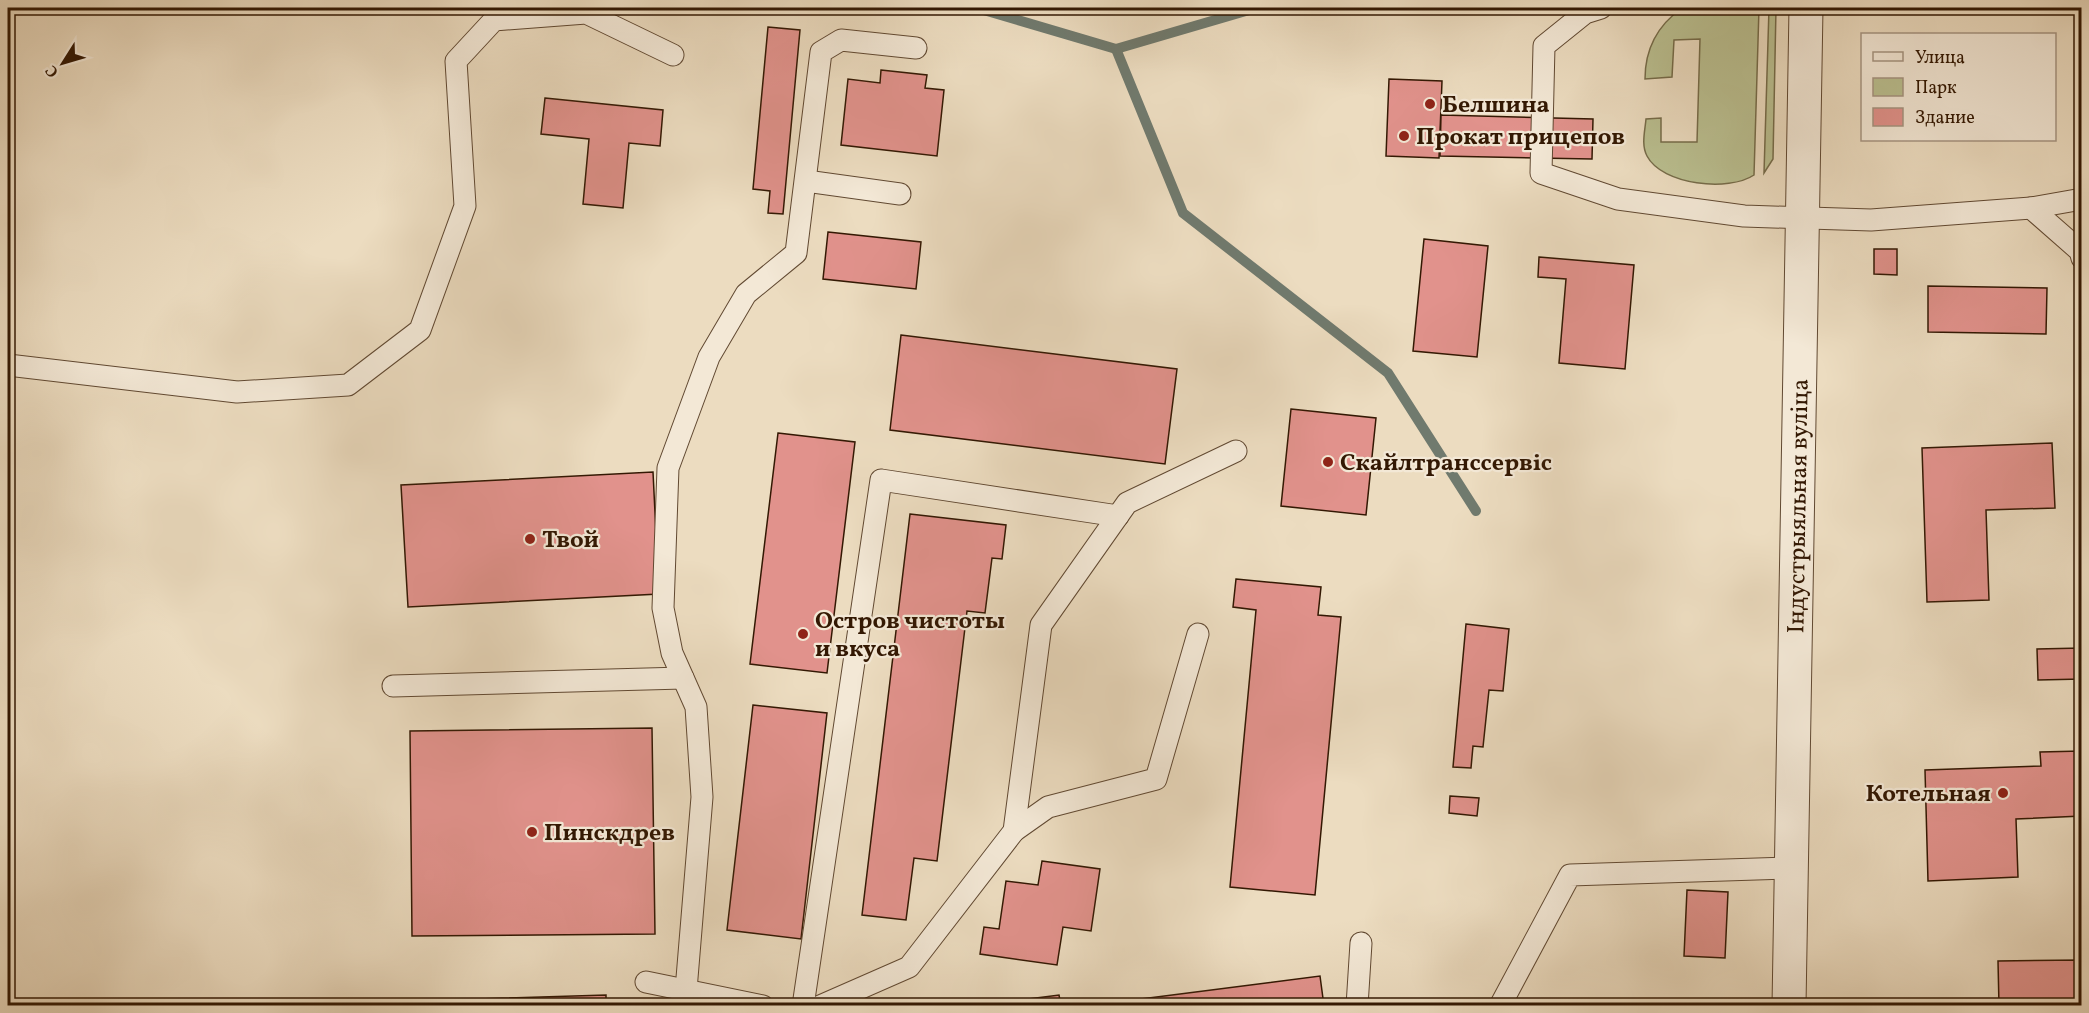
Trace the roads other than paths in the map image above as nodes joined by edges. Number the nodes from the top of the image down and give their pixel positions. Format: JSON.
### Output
{"nodes":[{"id":1,"x":1600,"y":8,"type":"edge"},
{"id":2,"x":1806,"y":8,"type":"edge"},
{"id":3,"x":916,"y":48,"type":"dead end"},
{"id":4,"x":673,"y":56,"type":"dead end"},
{"id":5,"x":806,"y":182,"type":"junction"},
{"id":6,"x":900,"y":194,"type":"dead end"},
{"id":7,"x":2082,"y":199,"type":"edge"},
{"id":8,"x":2031,"y":208,"type":"junction"},
{"id":9,"x":1801,"y":216,"type":"junction"},
{"id":10,"x":2082,"y":258,"type":"edge"},
{"id":11,"x":8,"y":365,"type":"edge"},
{"id":12,"x":1236,"y":451,"type":"dead end"},
{"id":13,"x":1118,"y":516,"type":"junction"},
{"id":14,"x":1198,"y":634,"type":"dead end"},
{"id":15,"x":683,"y":678,"type":"junction"},
{"id":16,"x":393,"y":686,"type":"dead end"},
{"id":17,"x":1014,"y":831,"type":"junction"},
{"id":18,"x":1791,"y":868,"type":"junction"},
{"id":19,"x":1361,"y":943,"type":"dead end"},
{"id":20,"x":646,"y":982,"type":"dead end"},
{"id":21,"x":686,"y":990,"type":"junction"},
{"id":22,"x":763,"y":1005,"type":"edge"},
{"id":23,"x":803,"y":1005,"type":"edge"},
{"id":24,"x":820,"y":1005,"type":"edge"},
{"id":25,"x":1357,"y":1005,"type":"edge"},
{"id":26,"x":1500,"y":1005,"type":"edge"},
{"id":27,"x":1789,"y":1005,"type":"edge"}],
"edges":[{"from":1,"to":9,"type":"lane"},
{"from":2,"to":9,"type":"street","name":"Індустрыяльная вуліца"},
{"from":3,"to":5,"type":"lane"},
{"from":4,"to":11,"type":"lane"},
{"from":5,"to":6,"type":"lane"},
{"from":5,"to":15,"type":"lane"},
{"from":7,"to":8,"type":"lane"},
{"from":8,"to":9,"type":"lane"},
{"from":8,"to":10,"type":"lane"},
{"from":9,"to":18,"type":"street","name":"Індустрыяльная вуліца"},
{"from":12,"to":13,"type":"lane"},
{"from":13,"to":17,"type":"lane"},
{"from":13,"to":23,"type":"lane"},
{"from":14,"to":17,"type":"lane"},
{"from":15,"to":16,"type":"lane"},
{"from":15,"to":21,"type":"lane"},
{"from":17,"to":24,"type":"lane"},
{"from":18,"to":26,"type":"lane"},
{"from":18,"to":27,"type":"street","name":"Індустрыяльная вуліца"},
{"from":19,"to":25,"type":"lane"},
{"from":20,"to":21,"type":"lane"},
{"from":21,"to":22,"type":"lane"}]}
